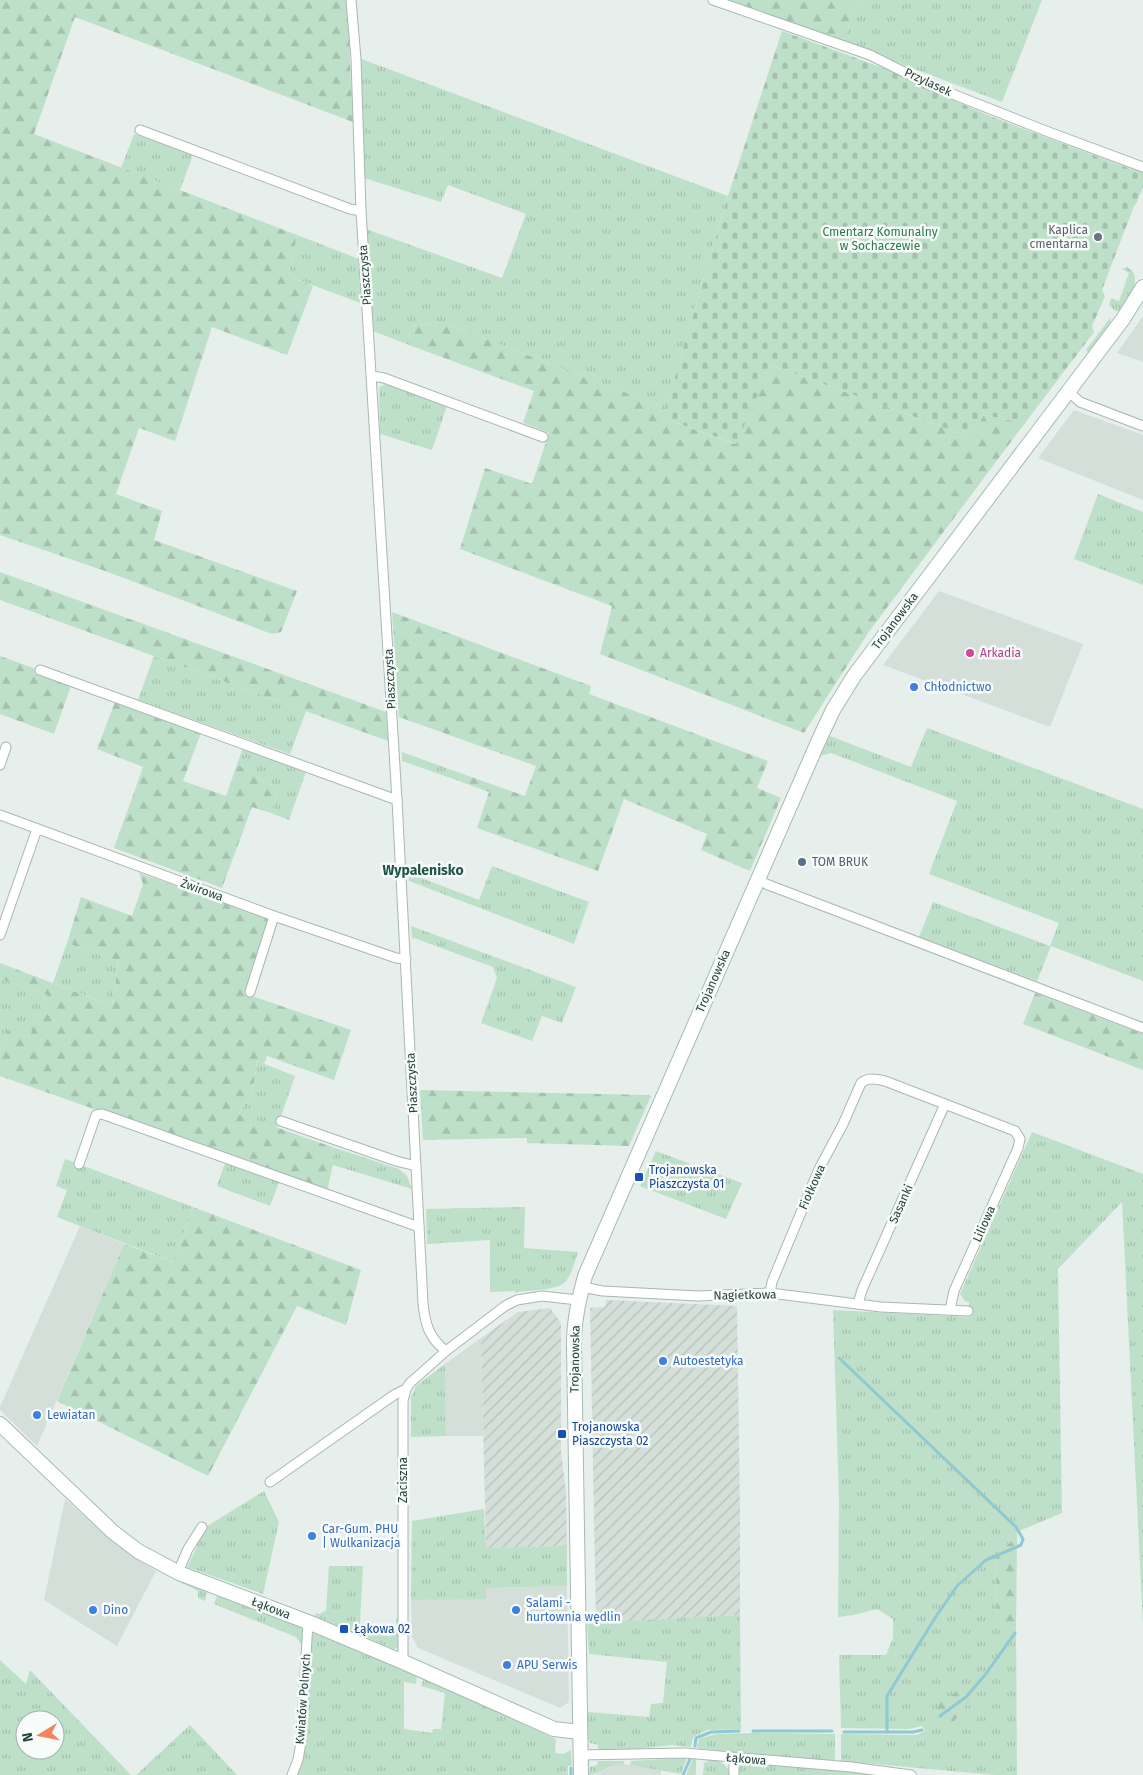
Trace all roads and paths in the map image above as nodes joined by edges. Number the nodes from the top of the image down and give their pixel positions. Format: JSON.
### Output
{"nodes":[{"id":1,"x":351,"y":0,"type":"edge"},
{"id":2,"x":713,"y":0,"type":"edge"},
{"id":3,"x":140,"y":130,"type":"dead end"},
{"id":4,"x":1143,"y":167,"type":"edge"},
{"id":5,"x":361,"y":211,"type":"junction"},
{"id":6,"x":1143,"y":287,"type":"edge"},
{"id":7,"x":372,"y":376,"type":"junction"},
{"id":8,"x":1068,"y":391,"type":"junction"},
{"id":9,"x":1143,"y":426,"type":"edge"},
{"id":10,"x":543,"y":437,"type":"dead end"},
{"id":11,"x":40,"y":670,"type":"dead end"},
{"id":12,"x":6,"y":748,"type":"dead end"},
{"id":13,"x":0,"y":765,"type":"edge"},
{"id":14,"x":397,"y":800,"type":"junction"},
{"id":15,"x":0,"y":816,"type":"edge"},
{"id":16,"x":37,"y":829,"type":"junction"},
{"id":17,"x":758,"y":878,"type":"junction"},
{"id":18,"x":274,"y":916,"type":"junction"},
{"id":19,"x":0,"y":935,"type":"edge"},
{"id":20,"x":406,"y":959,"type":"junction"},
{"id":21,"x":250,"y":992,"type":"dead end"},
{"id":22,"x":1143,"y":1028,"type":"edge"},
{"id":23,"x":945,"y":1104,"type":"junction"},
{"id":24,"x":281,"y":1121,"type":"dead end"},
{"id":25,"x":79,"y":1164,"type":"dead end"},
{"id":26,"x":416,"y":1166,"type":"junction"},
{"id":27,"x":419,"y":1227,"type":"junction"},
{"id":28,"x":580,"y":1293,"type":"junction"},
{"id":29,"x":770,"y":1293,"type":"junction"},
{"id":30,"x":858,"y":1304,"type":"junction"},
{"id":31,"x":950,"y":1310,"type":"junction"},
{"id":32,"x":968,"y":1311,"type":"dead end"},
{"id":33,"x":446,"y":1351,"type":"junction"},
{"id":34,"x":406,"y":1389,"type":"junction"},
{"id":35,"x":0,"y":1424,"type":"edge"},
{"id":36,"x":270,"y":1482,"type":"dead end"},
{"id":37,"x":202,"y":1527,"type":"dead end"},
{"id":38,"x":178,"y":1572,"type":"junction"},
{"id":39,"x":308,"y":1622,"type":"junction"},
{"id":40,"x":400,"y":1661,"type":"junction"},
{"id":41,"x":580,"y":1732,"type":"junction"},
{"id":42,"x":580,"y":1755,"type":"junction"},
{"id":43,"x":734,"y":1758,"type":"junction"},
{"id":44,"x":894,"y":1774,"type":"edge"},
{"id":45,"x":292,"y":1775,"type":"edge"},
{"id":46,"x":581,"y":1775,"type":"edge"},
{"id":47,"x":734,"y":1775,"type":"edge"},
{"id":48,"x":911,"y":1775,"type":"edge"}],
"edges":[{"from":1,"to":5,"type":"street","name":"Piaszczysta"},
{"from":2,"to":4,"type":"street","name":"Przylasek"},
{"from":3,"to":5,"type":"street"},
{"from":5,"to":7,"type":"street","name":"Piaszczysta"},
{"from":6,"to":8,"type":"street","name":"Trojanowska"},
{"from":7,"to":10,"type":"street"},
{"from":7,"to":14,"type":"street","name":"Piaszczysta"},
{"from":8,"to":9,"type":"street"},
{"from":8,"to":17,"type":"street","name":"Trojanowska"},
{"from":11,"to":14,"type":"street"},
{"from":12,"to":13,"type":"street"},
{"from":14,"to":20,"type":"street","name":"Piaszczysta"},
{"from":15,"to":16,"type":"street","name":"Żwirowa"},
{"from":16,"to":18,"type":"street","name":"Żwirowa"},
{"from":16,"to":19,"type":"street"},
{"from":17,"to":22,"type":"street"},
{"from":17,"to":28,"type":"street","name":"Trojanowska"},
{"from":18,"to":20,"type":"street","name":"Żwirowa"},
{"from":18,"to":21,"type":"street"},
{"from":20,"to":26,"type":"street","name":"Piaszczysta"},
{"from":23,"to":29,"type":"street","name":"Fiołkowa"},
{"from":23,"to":30,"type":"street","name":"Sasanki"},
{"from":23,"to":31,"type":"street","name":"Liliowa"},
{"from":24,"to":26,"type":"street"},
{"from":25,"to":27,"type":"street"},
{"from":26,"to":27,"type":"street","name":"Piaszczysta"},
{"from":27,"to":33,"type":"street","name":"Piaszczysta"},
{"from":28,"to":29,"type":"street","name":"Nagietkowa"},
{"from":28,"to":33,"type":"street"},
{"from":28,"to":41,"type":"street","name":"Trojanowska"},
{"from":29,"to":30,"type":"street","name":"Nagietkowa"},
{"from":30,"to":31,"type":"street","name":"Nagietkowa"},
{"from":31,"to":32,"type":"street","name":"Nagietkowa"},
{"from":33,"to":34,"type":"street"},
{"from":34,"to":36,"type":"street"},
{"from":34,"to":40,"type":"street","name":"Zaciszna"},
{"from":35,"to":38,"type":"street","name":"Łąkowa"},
{"from":37,"to":38,"type":"street"},
{"from":38,"to":39,"type":"street","name":"Łąkowa"},
{"from":39,"to":40,"type":"street","name":"Łąkowa"},
{"from":39,"to":45,"type":"street","name":"Kwiatów Polnych"},
{"from":40,"to":41,"type":"street","name":"Łąkowa"},
{"from":41,"to":42,"type":"street","name":"Trojanowska"},
{"from":42,"to":43,"type":"street","name":"Łąkowa"},
{"from":42,"to":46,"type":"street","name":"Trojanowska"},
{"from":43,"to":44,"type":"street","name":"Łąkowa"},
{"from":43,"to":47,"type":"street"},
{"from":44,"to":48,"type":"street","name":"Łąkowa"}]}
